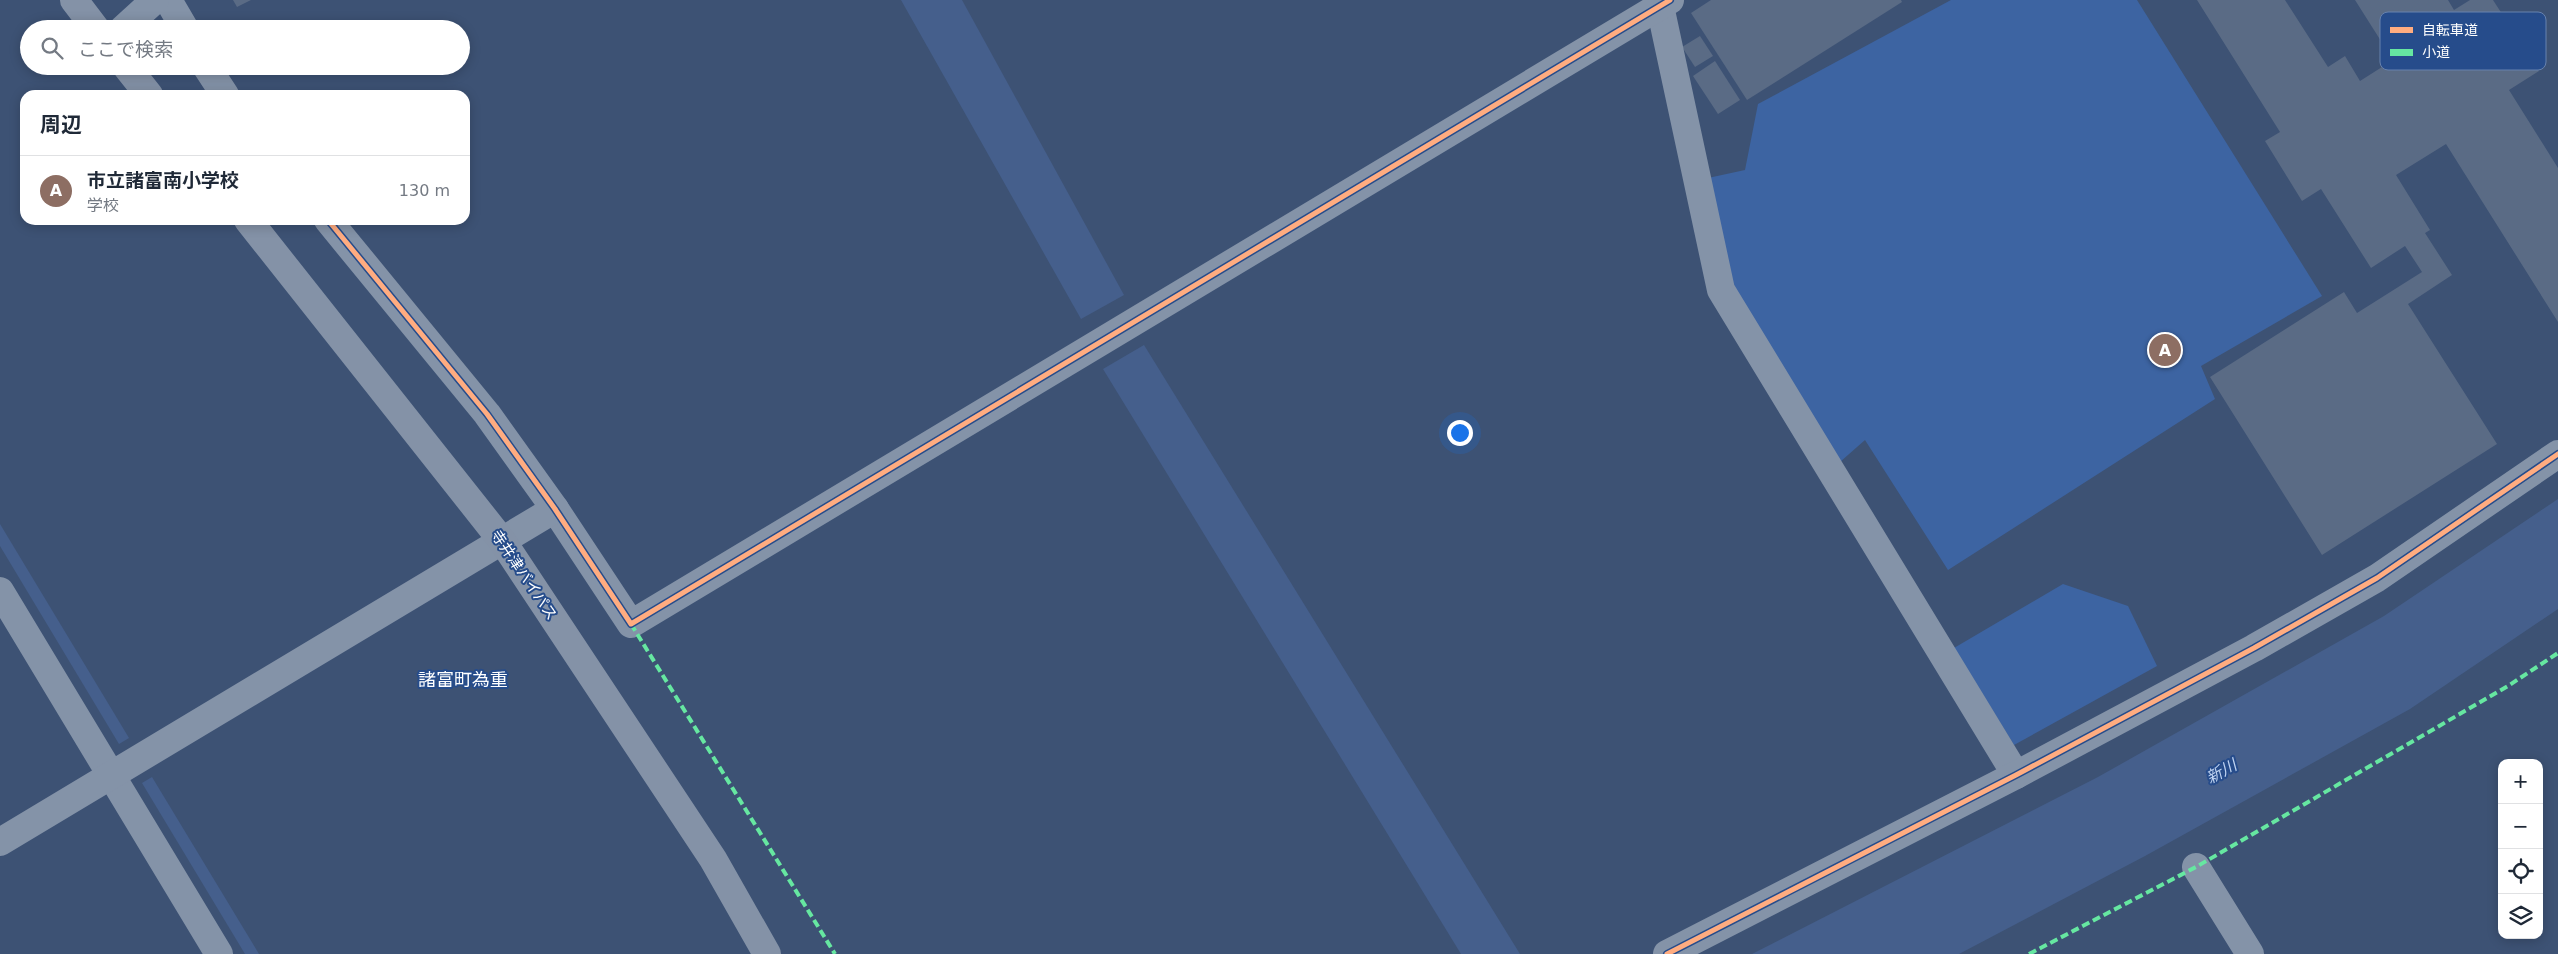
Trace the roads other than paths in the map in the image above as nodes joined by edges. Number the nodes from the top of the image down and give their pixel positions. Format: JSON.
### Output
{"nodes":[{"id":1,"x":74,"y":0,"type":"edge"},
{"id":2,"x":156,"y":0,"type":"edge"},
{"id":3,"x":168,"y":0,"type":"edge"},
{"id":4,"x":1662,"y":2,"type":"edge"},
{"id":5,"x":89,"y":20,"type":"edge"},
{"id":6,"x":133,"y":20,"type":"edge"},
{"id":7,"x":180,"y":20,"type":"edge"},
{"id":8,"x":133,"y":75,"type":"edge"},
{"id":9,"x":212,"y":75,"type":"edge"},
{"id":10,"x":145,"y":90,"type":"edge"},
{"id":11,"x":222,"y":90,"type":"edge"},
{"id":12,"x":252,"y":225,"type":"edge"},
{"id":13,"x":332,"y":225,"type":"edge"},
{"id":14,"x":2558,"y":454,"type":"edge"},
{"id":15,"x":555,"y":508,"type":"junction"},
{"id":16,"x":503,"y":542,"type":"junction"},
{"id":17,"x":0,"y":591,"type":"edge"},
{"id":18,"x":2016,"y":775,"type":"junction"},
{"id":19,"x":111,"y":776,"type":"junction"},
{"id":20,"x":0,"y":842,"type":"edge"},
{"id":21,"x":2196,"y":867,"type":"dead end"},
{"id":22,"x":219,"y":954,"type":"edge"},
{"id":23,"x":767,"y":954,"type":"edge"},
{"id":24,"x":1667,"y":954,"type":"edge"},
{"id":25,"x":2250,"y":954,"type":"edge"}],
"edges":[{"from":1,"to":5,"type":"highway"},
{"from":2,"to":6,"type":"street"},
{"from":3,"to":7,"type":"street"},
{"from":4,"to":15,"type":"street"},
{"from":4,"to":18,"type":"street"},
{"from":8,"to":10,"type":"highway"},
{"from":9,"to":11,"type":"street"},
{"from":12,"to":16,"type":"highway","name":"寺井津バイパス"},
{"from":13,"to":15,"type":"street"},
{"from":14,"to":18,"type":"street"},
{"from":15,"to":16,"type":"street"},
{"from":16,"to":19,"type":"street"},
{"from":16,"to":23,"type":"highway","name":"寺井津バイパス"},
{"from":17,"to":19,"type":"street"},
{"from":18,"to":24,"type":"street"},
{"from":19,"to":20,"type":"street"},
{"from":19,"to":22,"type":"street"},
{"from":21,"to":25,"type":"street"}]}
